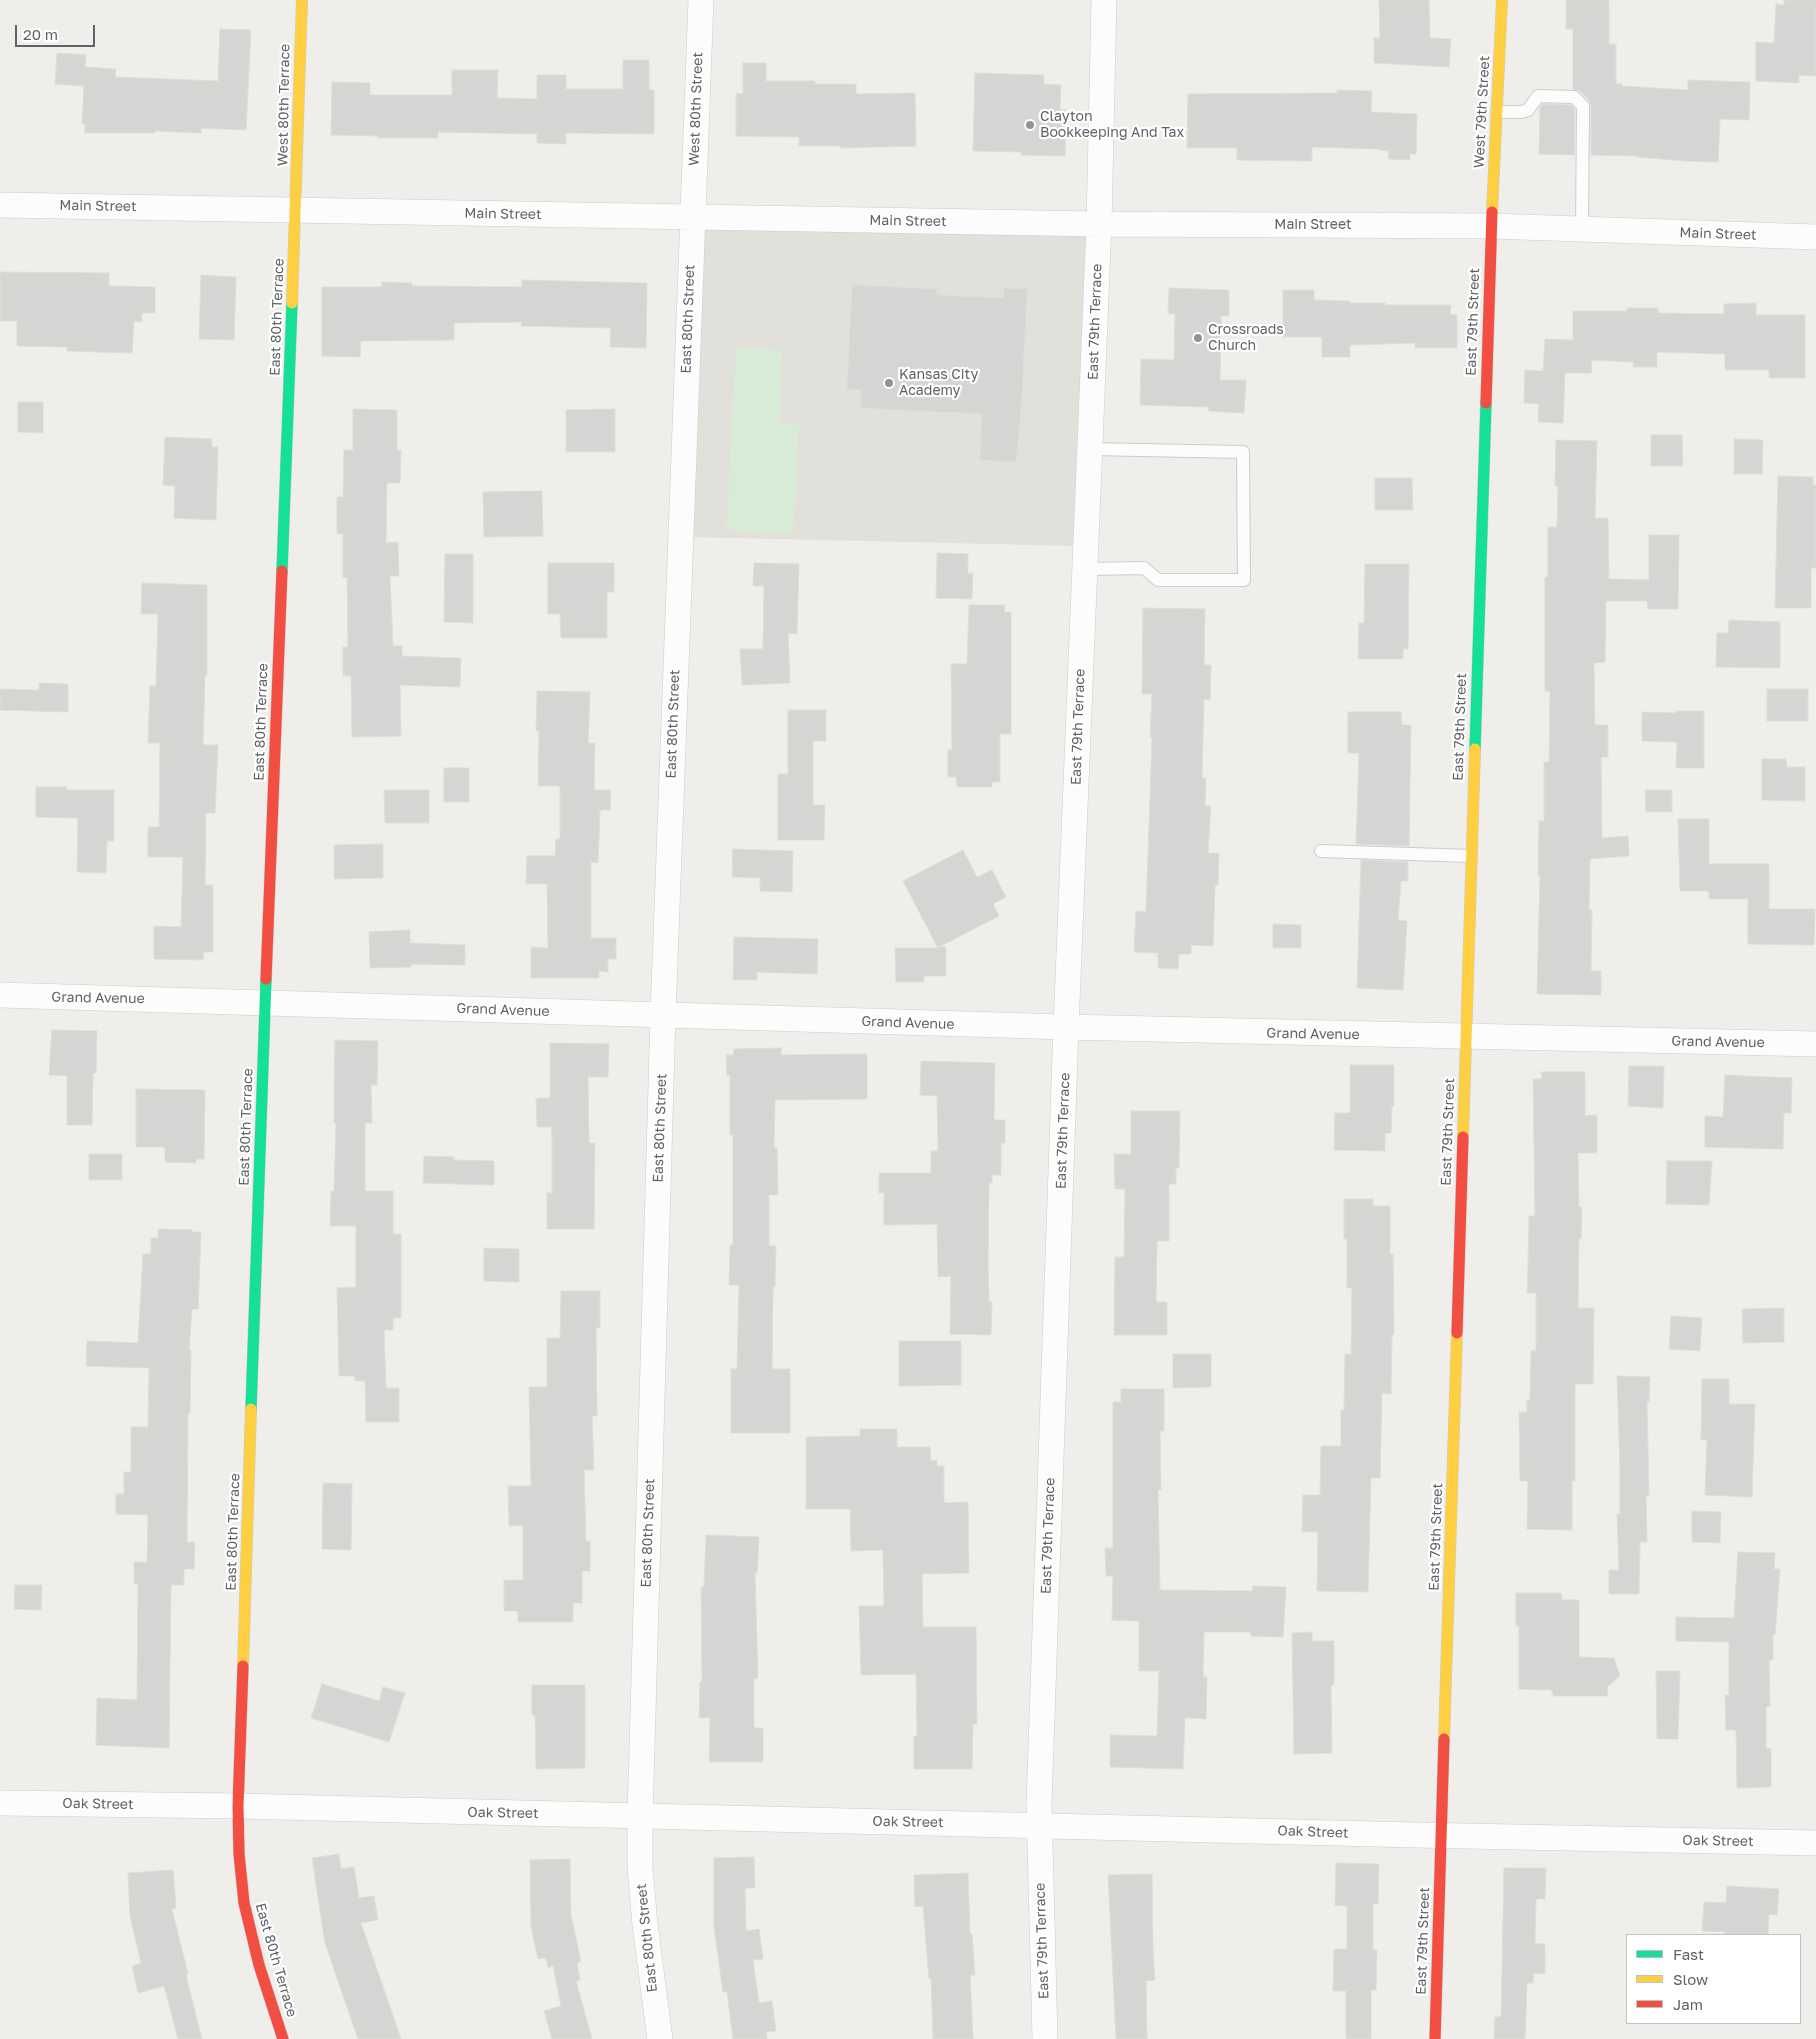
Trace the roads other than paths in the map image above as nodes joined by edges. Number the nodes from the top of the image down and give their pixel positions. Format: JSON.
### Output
{"nodes":[{"id":1,"x":302,"y":0,"type":"edge"},
{"id":2,"x":700,"y":0,"type":"edge"},
{"id":3,"x":1104,"y":0,"type":"edge"},
{"id":4,"x":1502,"y":0,"type":"edge"},
{"id":5,"x":1497,"y":112,"type":"junction"},
{"id":6,"x":0,"y":205,"type":"edge"},
{"id":7,"x":296,"y":210,"type":"junction"},
{"id":8,"x":692,"y":217,"type":"junction"},
{"id":9,"x":1099,"y":224,"type":"junction"},
{"id":10,"x":1491,"y":226,"type":"junction"},
{"id":11,"x":1582,"y":229,"type":"junction"},
{"id":12,"x":1816,"y":237,"type":"edge"},
{"id":13,"x":1090,"y":449,"type":"junction"},
{"id":14,"x":1085,"y":569,"type":"junction"},
{"id":15,"x":1321,"y":851,"type":"dead end"},
{"id":16,"x":1471,"y":856,"type":"junction"},
{"id":17,"x":0,"y":995,"type":"edge"},
{"id":18,"x":265,"y":1002,"type":"junction"},
{"id":19,"x":663,"y":1015,"type":"junction"},
{"id":20,"x":1066,"y":1028,"type":"junction"},
{"id":21,"x":1466,"y":1037,"type":"junction"},
{"id":22,"x":1816,"y":1044,"type":"edge"},
{"id":23,"x":0,"y":1803,"type":"edge"},
{"id":24,"x":238,"y":1806,"type":"junction"},
{"id":25,"x":640,"y":1817,"type":"junction"},
{"id":26,"x":1038,"y":1825,"type":"junction"},
{"id":27,"x":1442,"y":1836,"type":"junction"},
{"id":28,"x":1816,"y":1843,"type":"edge"},
{"id":29,"x":284,"y":2039,"type":"edge"},
{"id":30,"x":660,"y":2039,"type":"edge"},
{"id":31,"x":1045,"y":2039,"type":"edge"},
{"id":32,"x":1435,"y":2039,"type":"edge"}],
"edges":[{"from":1,"to":7,"type":"street","name":"West 80th Terrace"},
{"from":2,"to":8,"type":"street","name":"West 80th Street"},
{"from":3,"to":9,"type":"street","name":"East 79th Terrace"},
{"from":4,"to":5,"type":"street","name":"West 79th Street"},
{"from":5,"to":10,"type":"street","name":"West 79th Street"},
{"from":5,"to":11,"type":"lane"},
{"from":6,"to":7,"type":"street","name":"Main Street"},
{"from":7,"to":8,"type":"street","name":"Main Street"},
{"from":7,"to":18,"type":"street","name":"East 80th Terrace"},
{"from":8,"to":9,"type":"street","name":"Main Street"},
{"from":8,"to":19,"type":"street","name":"East 80th Street"},
{"from":9,"to":10,"type":"street","name":"Main Street"},
{"from":9,"to":13,"type":"street","name":"East 79th Terrace"},
{"from":10,"to":11,"type":"street","name":"Main Street"},
{"from":10,"to":16,"type":"street","name":"East 79th Street"},
{"from":11,"to":12,"type":"street","name":"Main Street"},
{"from":13,"to":14,"type":"street","name":"East 79th Terrace"},
{"from":13,"to":14,"type":"lane"},
{"from":14,"to":20,"type":"street","name":"East 79th Terrace"},
{"from":15,"to":16,"type":"lane"},
{"from":16,"to":21,"type":"street","name":"East 79th Street"},
{"from":17,"to":18,"type":"street","name":"Grand Avenue"},
{"from":18,"to":19,"type":"street","name":"Grand Avenue"},
{"from":18,"to":24,"type":"street","name":"East 80th Terrace"},
{"from":19,"to":20,"type":"street","name":"Grand Avenue"},
{"from":19,"to":25,"type":"street","name":"East 80th Street"},
{"from":20,"to":21,"type":"street","name":"Grand Avenue"},
{"from":20,"to":26,"type":"street","name":"East 79th Terrace"},
{"from":21,"to":22,"type":"street","name":"Grand Avenue"},
{"from":21,"to":27,"type":"street","name":"East 79th Street"},
{"from":23,"to":24,"type":"street","name":"Oak Street"},
{"from":24,"to":25,"type":"street","name":"Oak Street"},
{"from":24,"to":29,"type":"street","name":"East 80th Terrace"},
{"from":25,"to":26,"type":"street","name":"Oak Street"},
{"from":25,"to":30,"type":"street","name":"East 80th Street"},
{"from":26,"to":27,"type":"street","name":"Oak Street"},
{"from":26,"to":31,"type":"street","name":"East 79th Terrace"},
{"from":27,"to":28,"type":"street","name":"Oak Street"},
{"from":27,"to":32,"type":"street","name":"East 79th Street"}]}
